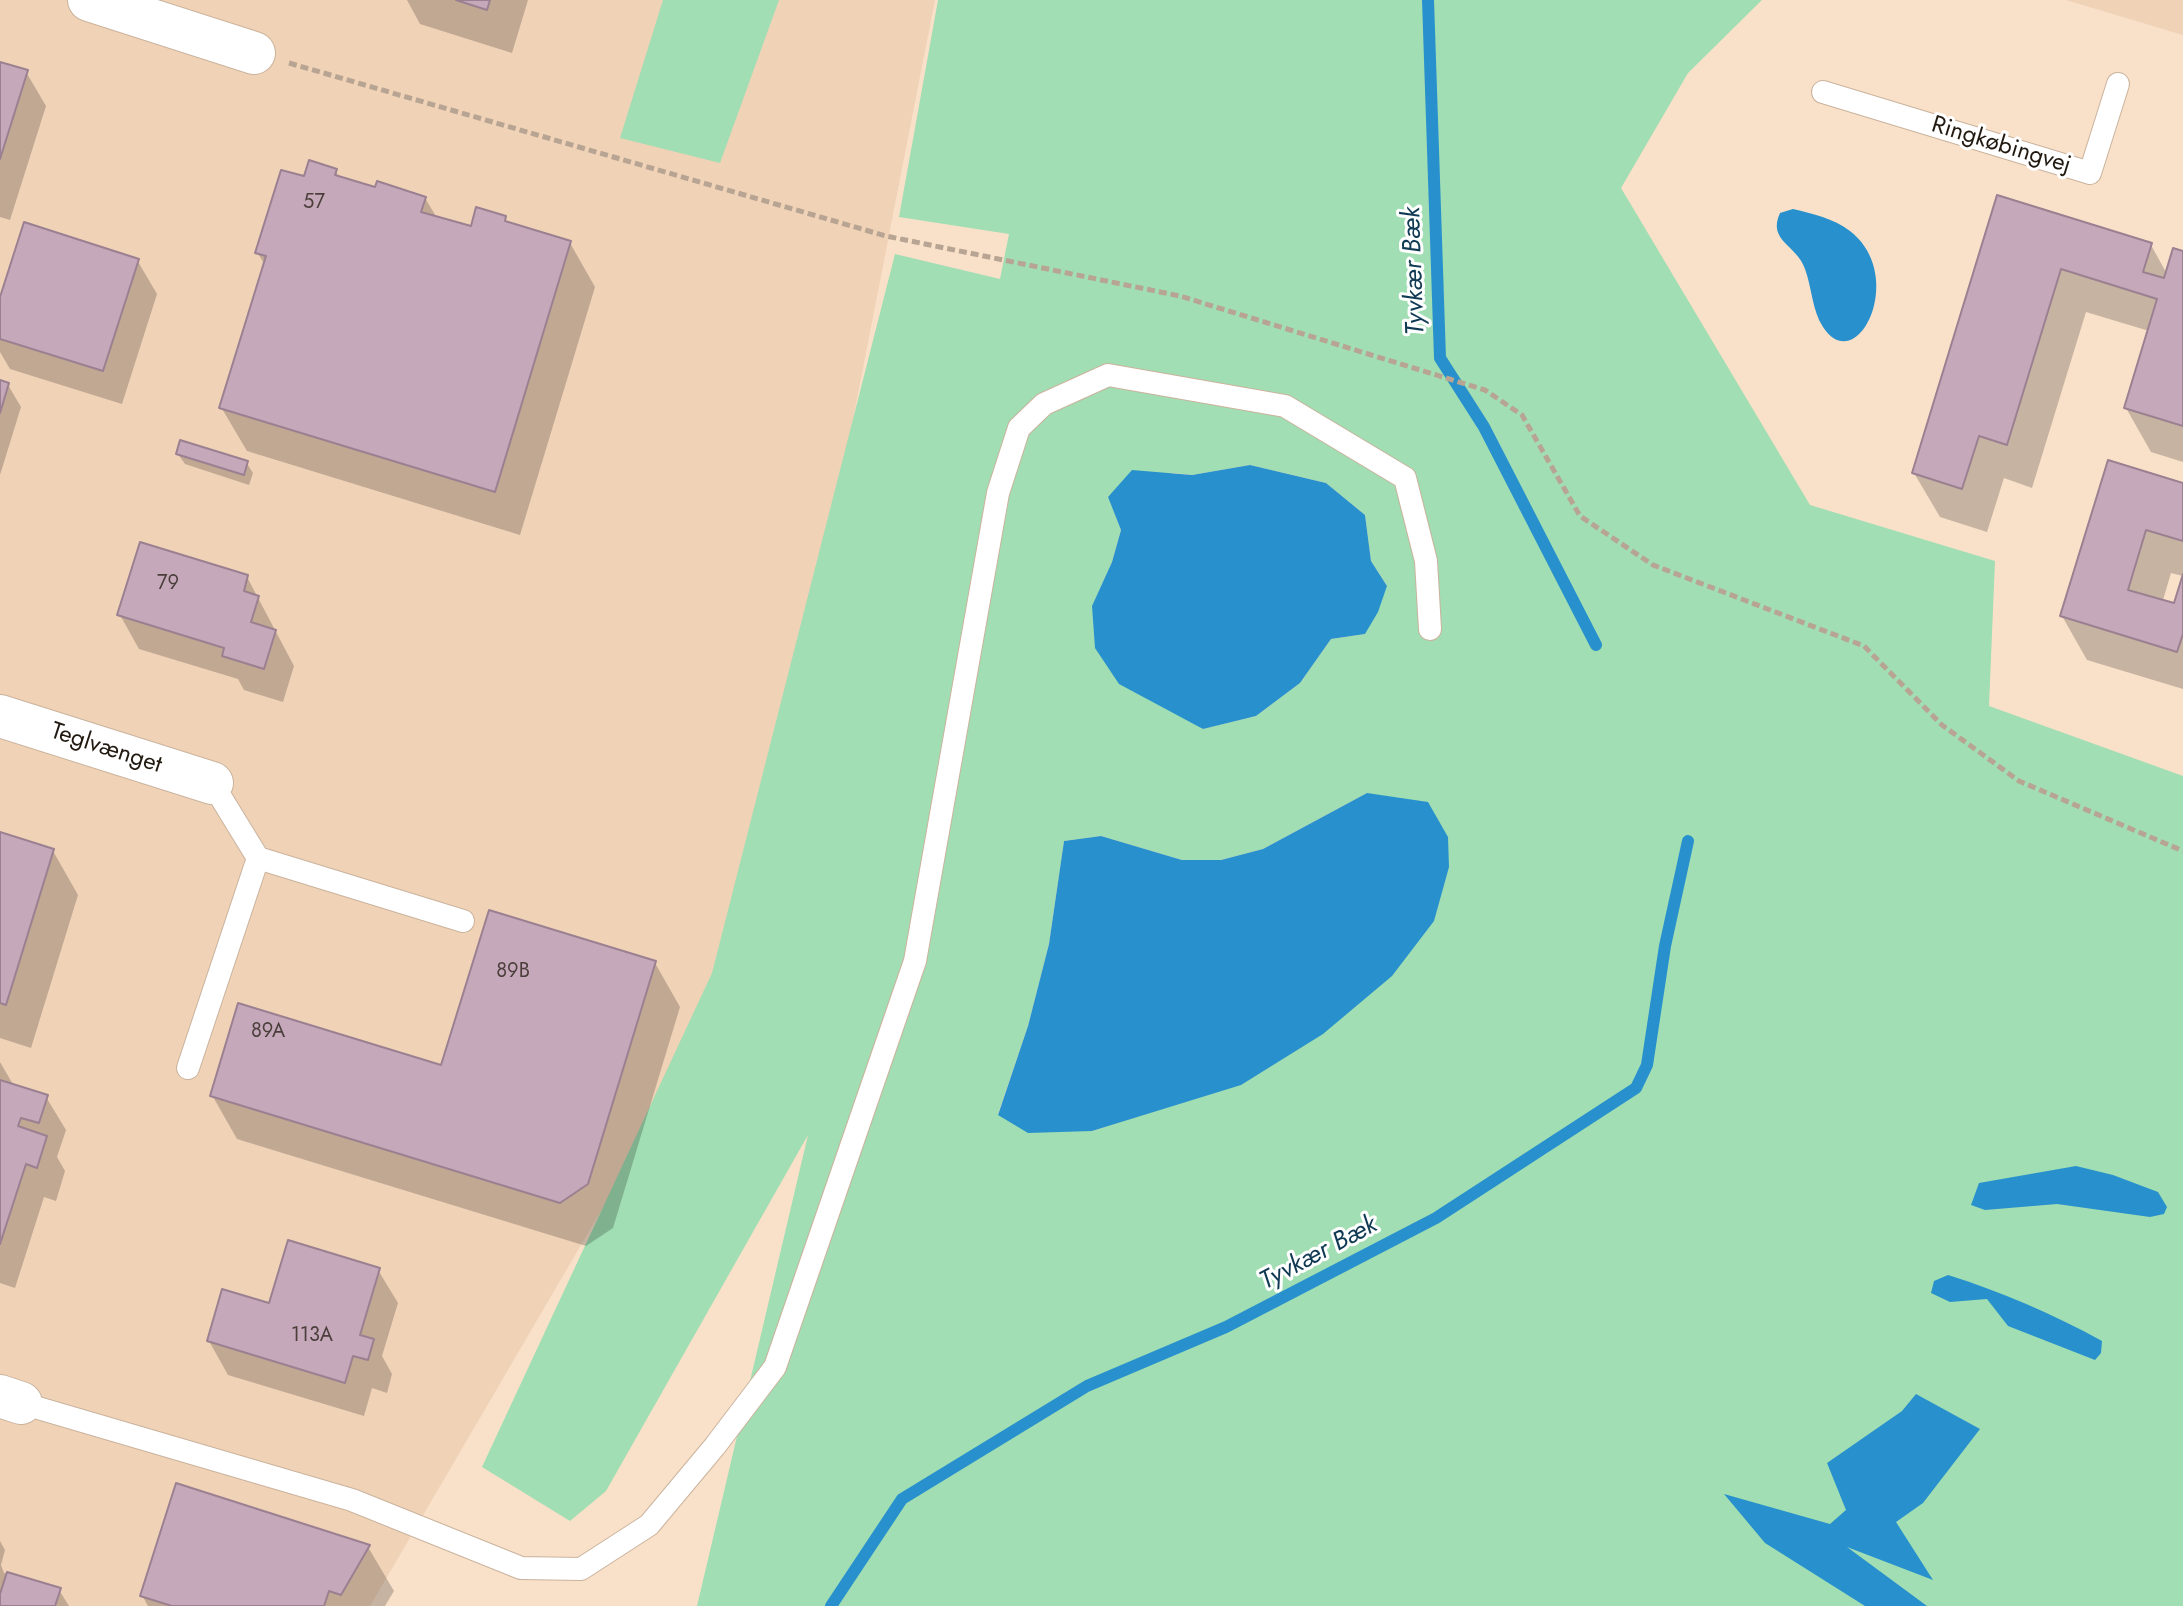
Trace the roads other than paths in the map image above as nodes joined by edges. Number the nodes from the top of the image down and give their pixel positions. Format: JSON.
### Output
{"nodes":[{"id":1,"x":89,"y":0,"type":"edge"},
{"id":2,"x":254,"y":53,"type":"road end"},
{"id":3,"x":2118,"y":84,"type":"dead end"},
{"id":4,"x":1823,"y":92,"type":"dead end"},
{"id":5,"x":1430,"y":629,"type":"dead end"},
{"id":6,"x":0,"y":716,"type":"edge"},
{"id":7,"x":212,"y":783,"type":"joint"},
{"id":8,"x":258,"y":858,"type":"junction"},
{"id":9,"x":463,"y":921,"type":"dead end"},
{"id":10,"x":188,"y":1068,"type":"dead end"},
{"id":11,"x":10,"y":1399,"type":"edge"}],
"edges":[{"from":1,"to":2,"type":"street"},
{"from":3,"to":4,"type":"lane","name":"Ringkøbingvej"},
{"from":5,"to":11,"type":"lane"},
{"from":6,"to":7,"type":"street","name":"Teglvænget"},
{"from":7,"to":8,"type":"lane"},
{"from":8,"to":9,"type":"lane"},
{"from":8,"to":10,"type":"lane"}]}
